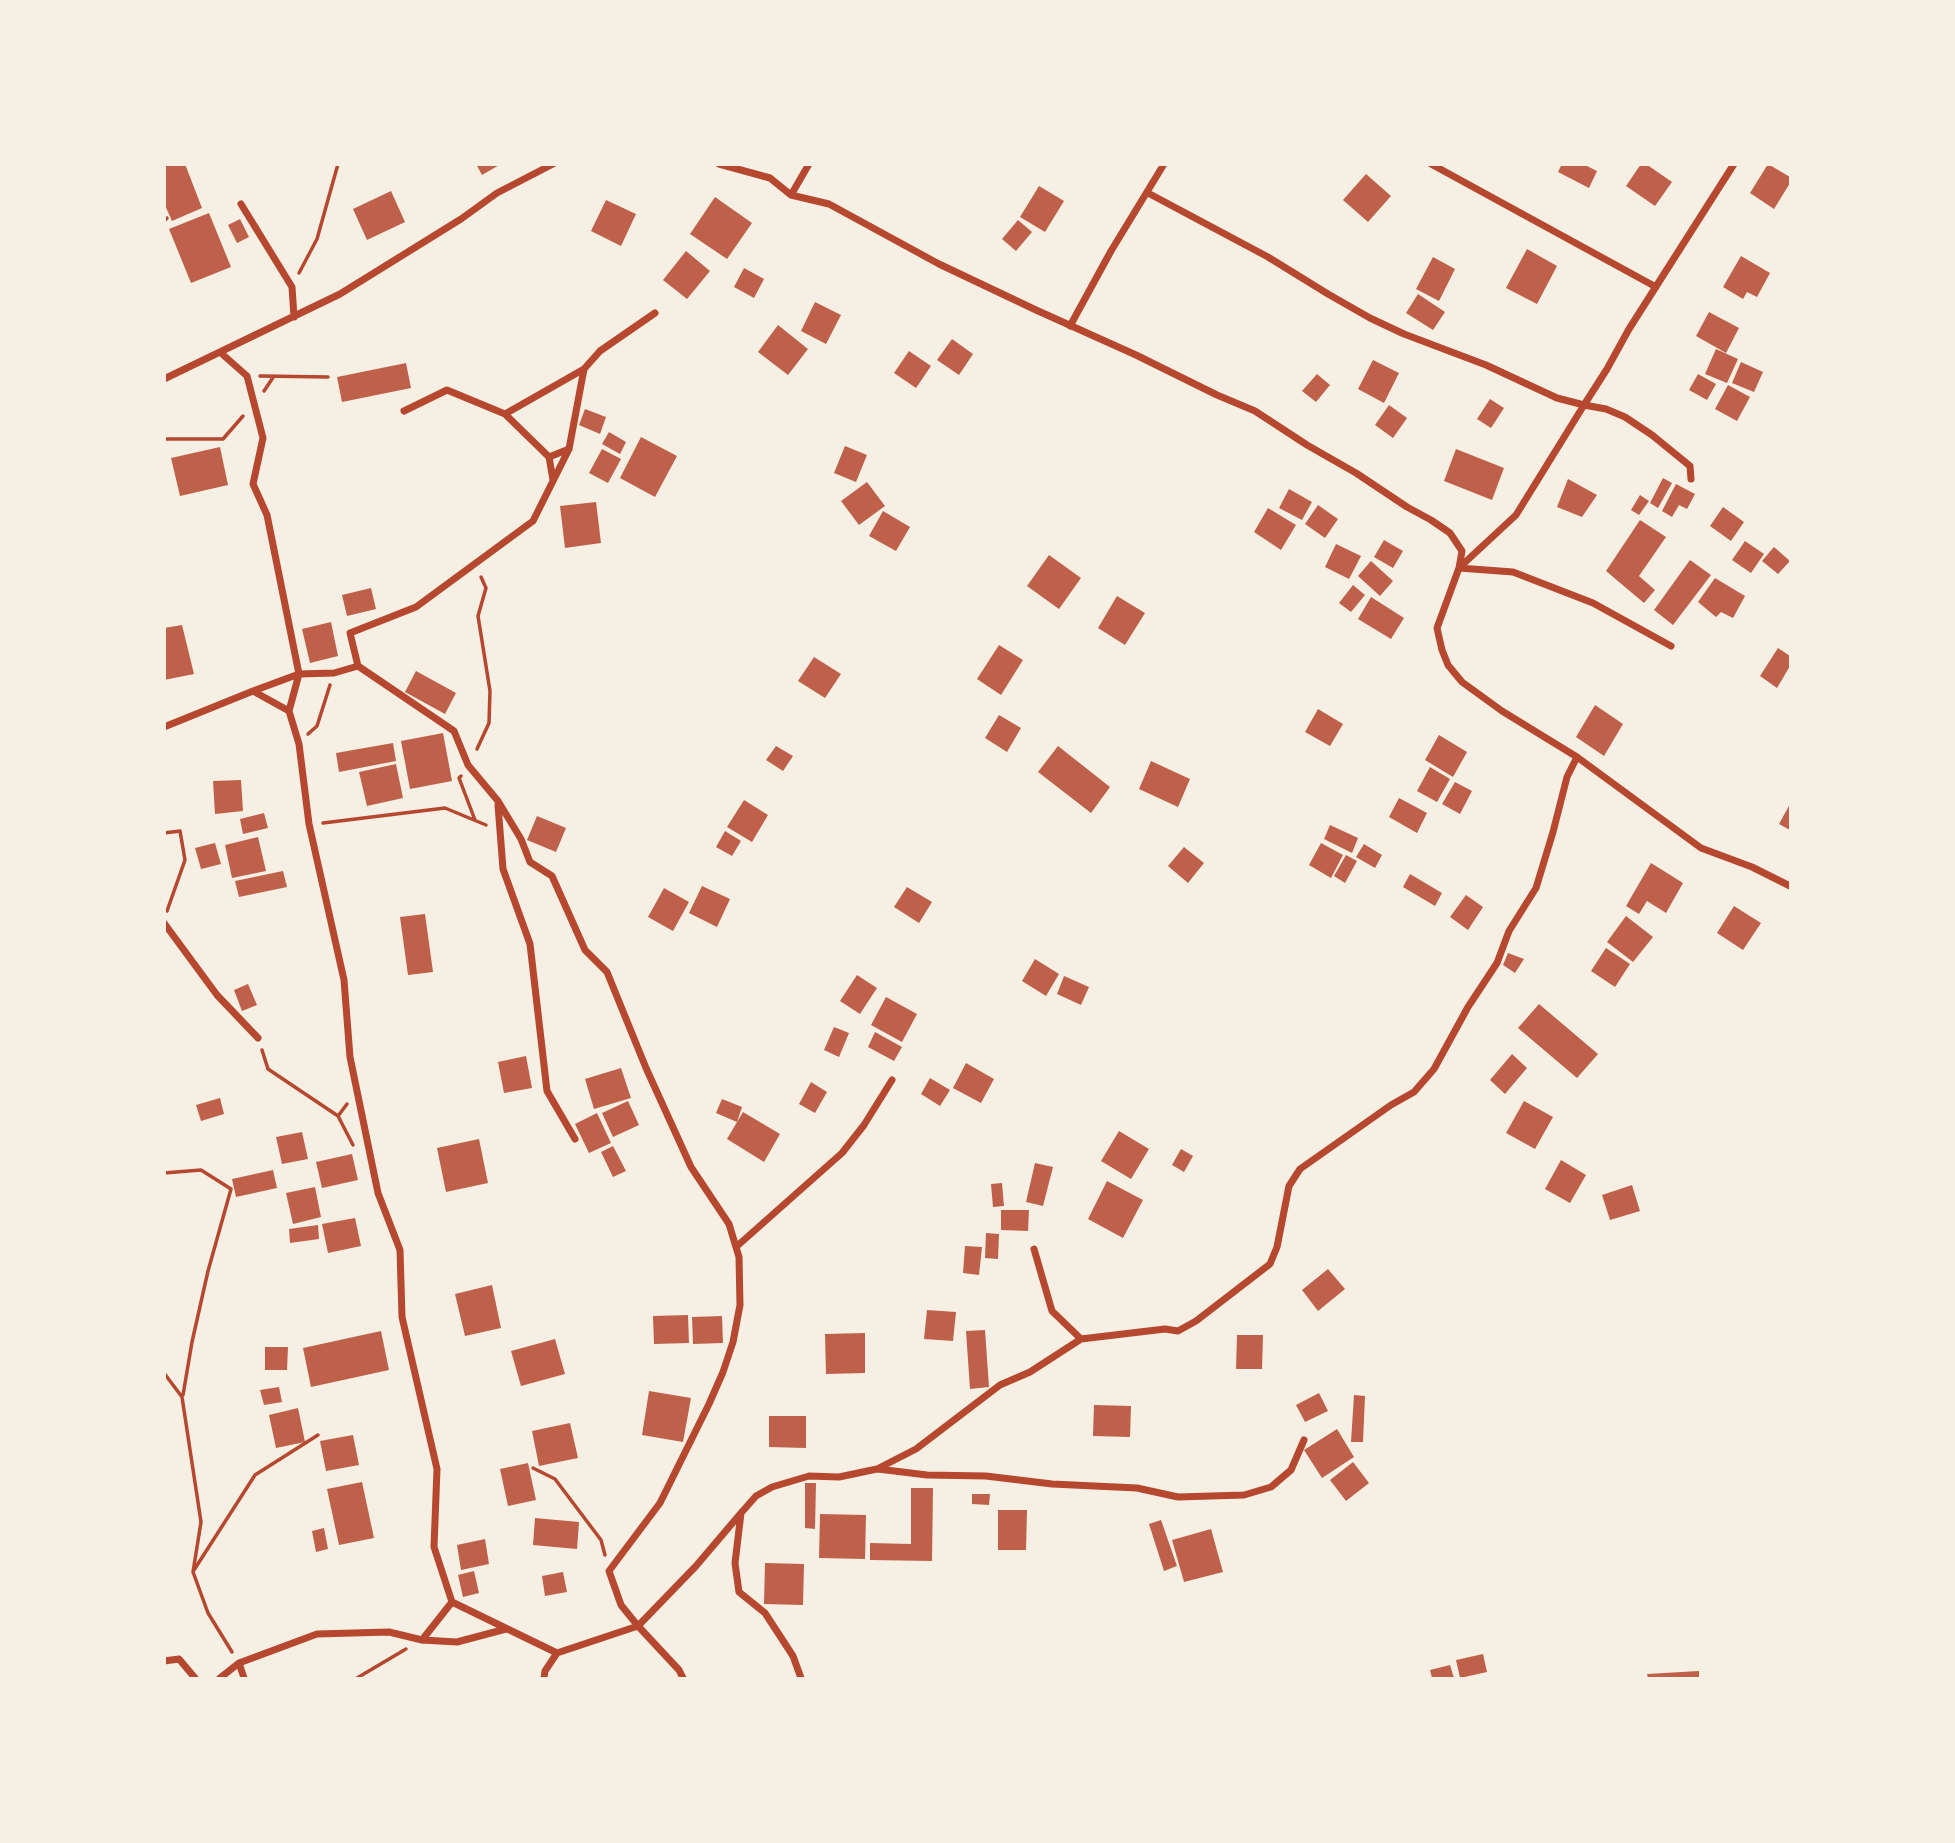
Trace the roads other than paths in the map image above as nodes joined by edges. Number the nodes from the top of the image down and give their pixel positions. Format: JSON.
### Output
{"nodes":[{"id":1,"x":553,"y":164,"type":"edge"},
{"id":2,"x":719,"y":164,"type":"edge"},
{"id":3,"x":809,"y":164,"type":"edge"},
{"id":4,"x":1164,"y":164,"type":"edge"},
{"id":5,"x":1431,"y":164,"type":"edge"},
{"id":6,"x":1734,"y":164,"type":"edge"},
{"id":7,"x":1147,"y":193,"type":"junction"},
{"id":8,"x":791,"y":195,"type":"junction"},
{"id":9,"x":241,"y":204,"type":"dead end"},
{"id":10,"x":1656,"y":287,"type":"junction"},
{"id":11,"x":655,"y":313,"type":"dead end"},
{"id":12,"x":294,"y":317,"type":"junction"},
{"id":13,"x":1070,"y":326,"type":"junction"},
{"id":14,"x":221,"y":352,"type":"junction"},
{"id":15,"x":584,"y":369,"type":"junction"},
{"id":16,"x":164,"y":379,"type":"edge"},
{"id":17,"x":1584,"y":405,"type":"junction"},
{"id":18,"x":404,"y":411,"type":"dead end"},
{"id":19,"x":505,"y":414,"type":"junction"},
{"id":20,"x":569,"y":449,"type":"junction"},
{"id":21,"x":549,"y":457,"type":"junction"},
{"id":22,"x":1691,"y":479,"type":"dead end"},
{"id":23,"x":553,"y":482,"type":"junction"},
{"id":24,"x":1460,"y":568,"type":"junction"},
{"id":25,"x":1671,"y":646,"type":"dead end"},
{"id":26,"x":358,"y":666,"type":"junction"},
{"id":27,"x":299,"y":674,"type":"junction"},
{"id":28,"x":253,"y":691,"type":"junction"},
{"id":29,"x":289,"y":711,"type":"junction"},
{"id":30,"x":165,"y":727,"type":"edge"},
{"id":31,"x":1577,"y":757,"type":"junction"},
{"id":32,"x":498,"y":801,"type":"junction"},
{"id":33,"x":1790,"y":886,"type":"edge"},
{"id":34,"x":164,"y":922,"type":"edge"},
{"id":35,"x":258,"y":1038,"type":"road end"},
{"id":36,"x":892,"y":1080,"type":"dead end"},
{"id":37,"x":575,"y":1139,"type":"dead end"},
{"id":38,"x":736,"y":1247,"type":"junction"},
{"id":39,"x":1034,"y":1249,"type":"dead end"},
{"id":40,"x":1081,"y":1339,"type":"junction"},
{"id":41,"x":1304,"y":1440,"type":"dead end"},
{"id":42,"x":877,"y":1469,"type":"junction"},
{"id":43,"x":741,"y":1513,"type":"junction"},
{"id":44,"x":453,"y":1602,"type":"junction"},
{"id":45,"x":638,"y":1626,"type":"junction"},
{"id":46,"x":507,"y":1629,"type":"junction"},
{"id":47,"x":422,"y":1640,"type":"junction"},
{"id":48,"x":556,"y":1653,"type":"junction"},
{"id":49,"x":164,"y":1661,"type":"edge"},
{"id":50,"x":239,"y":1662,"type":"junction"},
{"id":51,"x":195,"y":1678,"type":"edge"},
{"id":52,"x":220,"y":1678,"type":"edge"},
{"id":53,"x":244,"y":1678,"type":"edge"},
{"id":54,"x":544,"y":1678,"type":"edge"},
{"id":55,"x":683,"y":1678,"type":"edge"},
{"id":56,"x":801,"y":1678,"type":"edge"}],
"edges":[{"from":1,"to":12,"type":"street"},
{"from":2,"to":8,"type":"street"},
{"from":3,"to":8,"type":"street"},
{"from":4,"to":7,"type":"street"},
{"from":5,"to":10,"type":"street"},
{"from":6,"to":10,"type":"street"},
{"from":7,"to":13,"type":"street"},
{"from":7,"to":17,"type":"street"},
{"from":8,"to":13,"type":"street"},
{"from":9,"to":12,"type":"street"},
{"from":10,"to":17,"type":"street"},
{"from":11,"to":15,"type":"street"},
{"from":12,"to":14,"type":"street"},
{"from":13,"to":24,"type":"street"},
{"from":14,"to":16,"type":"street"},
{"from":14,"to":27,"type":"street"},
{"from":15,"to":19,"type":"street"},
{"from":15,"to":20,"type":"street"},
{"from":17,"to":22,"type":"street"},
{"from":17,"to":24,"type":"street"},
{"from":18,"to":19,"type":"street"},
{"from":19,"to":21,"type":"street"},
{"from":20,"to":21,"type":"street"},
{"from":20,"to":23,"type":"street"},
{"from":21,"to":23,"type":"street"},
{"from":23,"to":26,"type":"street"},
{"from":24,"to":25,"type":"street"},
{"from":24,"to":31,"type":"street"},
{"from":26,"to":27,"type":"street"},
{"from":26,"to":32,"type":"street"},
{"from":27,"to":28,"type":"street"},
{"from":27,"to":29,"type":"street"},
{"from":28,"to":29,"type":"street"},
{"from":28,"to":30,"type":"street"},
{"from":29,"to":44,"type":"street"},
{"from":31,"to":33,"type":"street"},
{"from":31,"to":40,"type":"street"},
{"from":32,"to":37,"type":"street"},
{"from":32,"to":38,"type":"street"},
{"from":34,"to":35,"type":"street"},
{"from":36,"to":38,"type":"street"},
{"from":38,"to":45,"type":"street"},
{"from":39,"to":40,"type":"street"},
{"from":40,"to":42,"type":"street"},
{"from":41,"to":42,"type":"street"},
{"from":42,"to":43,"type":"street"},
{"from":43,"to":45,"type":"street"},
{"from":43,"to":56,"type":"street"},
{"from":44,"to":46,"type":"street"},
{"from":44,"to":47,"type":"street"},
{"from":45,"to":48,"type":"street"},
{"from":45,"to":55,"type":"street"},
{"from":46,"to":47,"type":"street"},
{"from":46,"to":48,"type":"street"},
{"from":47,"to":50,"type":"street"},
{"from":48,"to":54,"type":"street"},
{"from":49,"to":51,"type":"street"},
{"from":50,"to":52,"type":"street"},
{"from":50,"to":53,"type":"street"}]}
